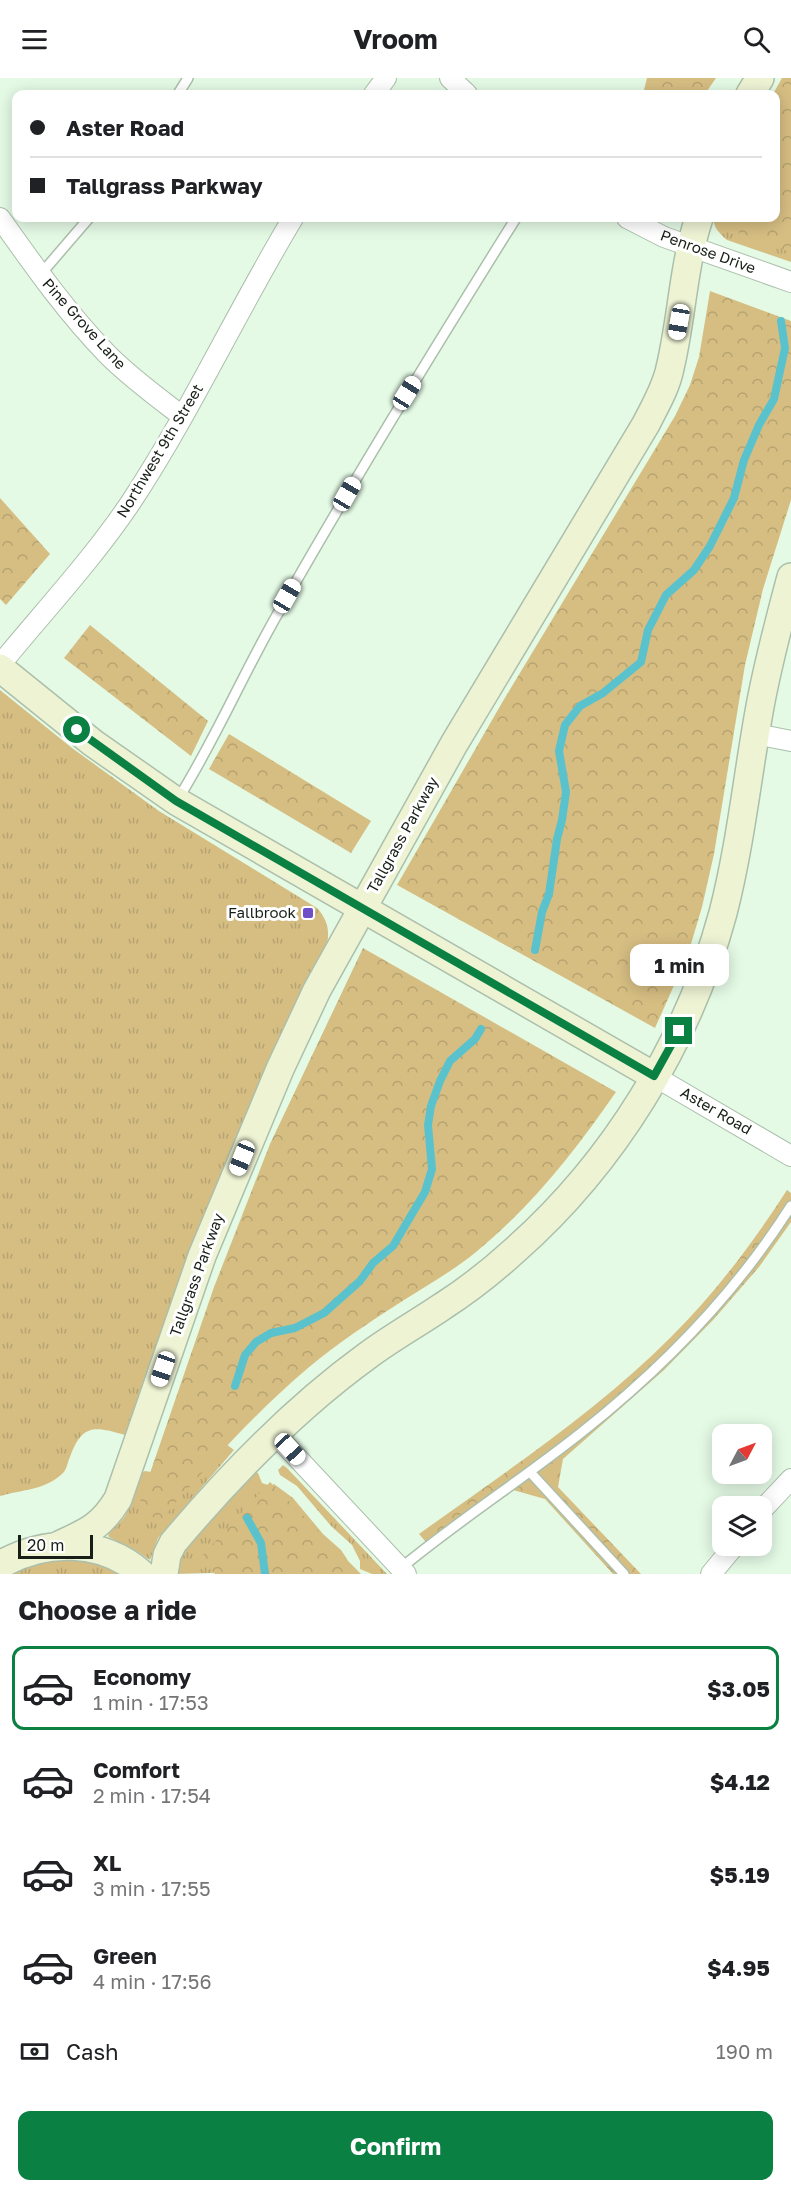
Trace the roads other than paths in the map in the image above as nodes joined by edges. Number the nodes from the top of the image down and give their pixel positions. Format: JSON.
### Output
{"nodes":[{"id":1,"x":450,"y":78,"type":"edge"},
{"id":2,"x":463,"y":90,"type":"edge"},
{"id":3,"x":0,"y":218,"type":"edge"},
{"id":4,"x":86,"y":222,"type":"edge"},
{"id":5,"x":291,"y":222,"type":"edge"},
{"id":6,"x":514,"y":222,"type":"edge"},
{"id":7,"x":635,"y":222,"type":"edge"},
{"id":8,"x":698,"y":222,"type":"edge"},
{"id":9,"x":690,"y":247,"type":"junction"},
{"id":10,"x":40,"y":276,"type":"junction"},
{"id":11,"x":791,"y":282,"type":"edge"},
{"id":12,"x":182,"y":417,"type":"junction"},
{"id":13,"x":791,"y":577,"type":"edge"},
{"id":14,"x":0,"y":667,"type":"edge"},
{"id":15,"x":756,"y":734,"type":"junction"},
{"id":16,"x":791,"y":741,"type":"edge"},
{"id":17,"x":176,"y":801,"type":"junction"},
{"id":18,"x":362,"y":910,"type":"junction"},
{"id":19,"x":654,"y":1076,"type":"junction"},
{"id":20,"x":791,"y":1155,"type":"edge"},
{"id":21,"x":791,"y":1206,"type":"edge"},
{"id":22,"x":274,"y":1433,"type":"junction"},
{"id":23,"x":530,"y":1472,"type":"junction"},
{"id":24,"x":791,"y":1479,"type":"edge"},
{"id":25,"x":772,"y":1499,"type":"edge"},
{"id":26,"x":59,"y":1545,"type":"junction"},
{"id":27,"x":726,"y":1556,"type":"edge"},
{"id":28,"x":0,"y":1565,"type":"edge"},
{"id":29,"x":403,"y":1571,"type":"edge"},
{"id":30,"x":142,"y":1574,"type":"edge"},
{"id":31,"x":164,"y":1574,"type":"edge"},
{"id":32,"x":624,"y":1574,"type":"edge"},
{"id":33,"x":711,"y":1574,"type":"edge"}],
"edges":[{"from":1,"to":2,"type":"street"},
{"from":3,"to":10,"type":"street","name":"Pine Grove Lane"},
{"from":4,"to":10,"type":"lane"},
{"from":5,"to":12,"type":"street","name":"Northwest 9th Street"},
{"from":6,"to":17,"type":"lane"},
{"from":7,"to":9,"type":"street","name":"Penrose Drive"},
{"from":8,"to":9,"type":"street","name":"Tallgrass Parkway"},
{"from":9,"to":11,"type":"street","name":"Penrose Drive"},
{"from":9,"to":18,"type":"street","name":"Tallgrass Parkway"},
{"from":10,"to":12,"type":"street","name":"Pine Grove Lane"},
{"from":12,"to":14,"type":"street","name":"Northwest 9th Street"},
{"from":13,"to":15,"type":"street"},
{"from":14,"to":17,"type":"street","name":"Aster Road"},
{"from":15,"to":16,"type":"street"},
{"from":15,"to":19,"type":"street"},
{"from":17,"to":18,"type":"street","name":"Aster Road"},
{"from":18,"to":19,"type":"street","name":"Aster Road"},
{"from":18,"to":26,"type":"street","name":"Tallgrass Parkway"},
{"from":19,"to":20,"type":"street","name":"Aster Road"},
{"from":19,"to":22,"type":"street"},
{"from":21,"to":23,"type":"lane"},
{"from":22,"to":29,"type":"street"},
{"from":22,"to":31,"type":"street"},
{"from":23,"to":29,"type":"lane"},
{"from":23,"to":32,"type":"lane"},
{"from":24,"to":25,"type":"street"},
{"from":26,"to":28,"type":"street"},
{"from":26,"to":30,"type":"street"},
{"from":27,"to":33,"type":"street"}]}
